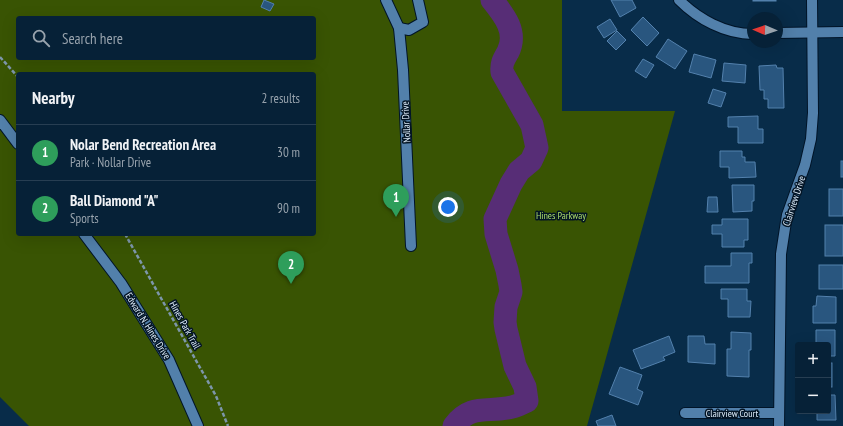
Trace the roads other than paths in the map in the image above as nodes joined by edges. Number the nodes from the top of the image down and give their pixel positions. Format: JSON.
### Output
{"nodes":[{"id":1,"x":386,"y":0,"type":"edge"},
{"id":2,"x":418,"y":0,"type":"edge"},
{"id":3,"x":679,"y":0,"type":"edge"},
{"id":4,"x":812,"y":0,"type":"edge"},
{"id":5,"x":399,"y":28,"type":"junction"},
{"id":6,"x":843,"y":32,"type":"edge"},
{"id":7,"x":783,"y":33,"type":"edge"},
{"id":8,"x":812,"y":33,"type":"junction"},
{"id":9,"x":747,"y":34,"type":"edge"},
{"id":10,"x":0,"y":120,"type":"edge"},
{"id":11,"x":16,"y":141,"type":"edge"},
{"id":12,"x":86,"y":236,"type":"edge"},
{"id":13,"x":411,"y":246,"type":"dead end"},
{"id":14,"x":779,"y":413,"type":"junction"},
{"id":15,"x":685,"y":414,"type":"dead end"},
{"id":16,"x":198,"y":426,"type":"edge"},
{"id":17,"x":779,"y":426,"type":"edge"}],
"edges":[{"from":1,"to":5,"type":"street","name":"Nollar Drive"},
{"from":2,"to":5,"type":"street"},
{"from":3,"to":9,"type":"street"},
{"from":4,"to":8,"type":"street","name":"Clairview Drive"},
{"from":5,"to":13,"type":"street","name":"Nollar Drive"},
{"from":6,"to":8,"type":"street"},
{"from":7,"to":8,"type":"street"},
{"from":8,"to":14,"type":"street","name":"Clairview Drive"},
{"from":10,"to":11,"type":"street"},
{"from":12,"to":16,"type":"street","name":"Edward N. Hines Drive"},
{"from":14,"to":15,"type":"street","name":"Clairview Court"},
{"from":14,"to":17,"type":"street","name":"Clairview Drive"}]}
